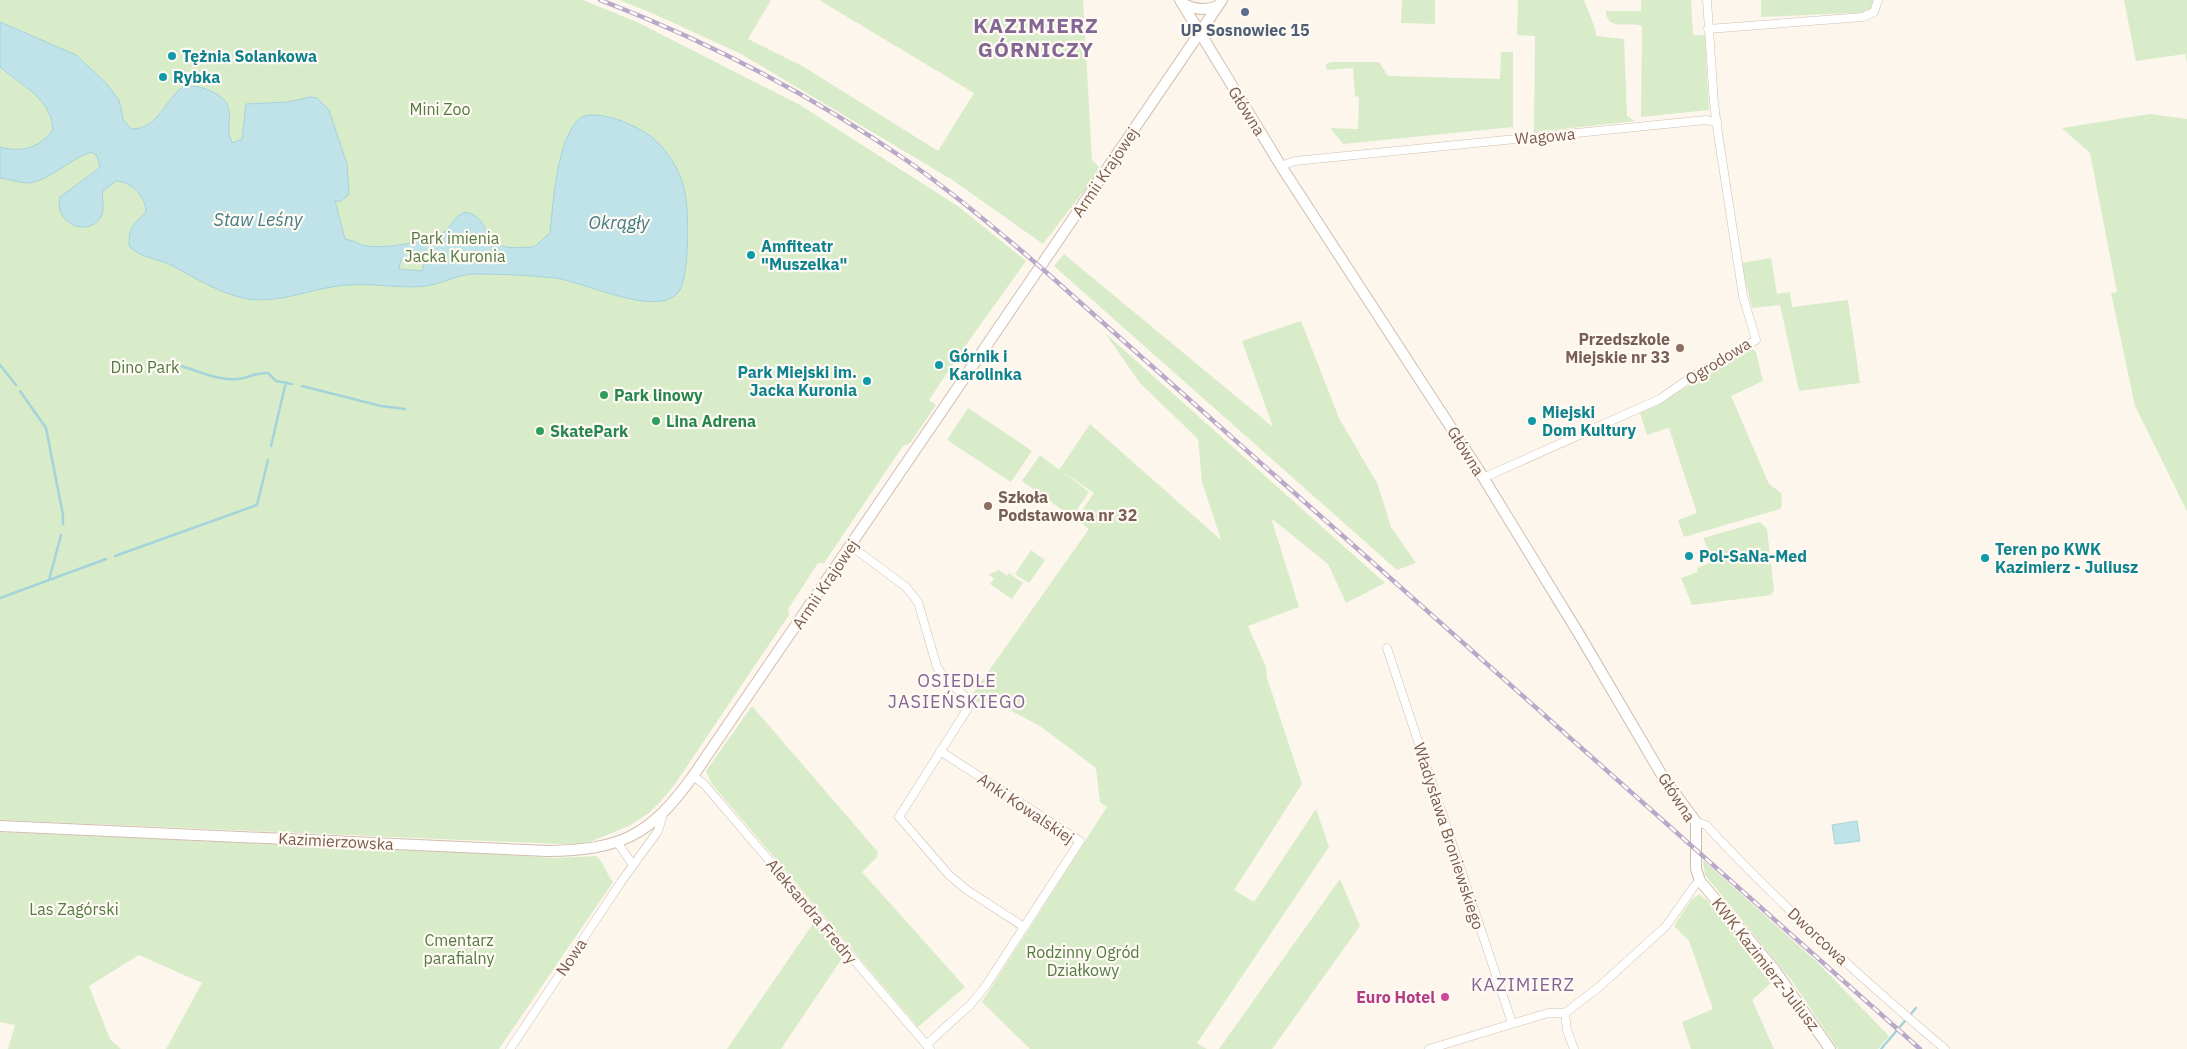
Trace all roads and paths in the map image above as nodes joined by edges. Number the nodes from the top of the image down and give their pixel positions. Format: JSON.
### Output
{"nodes":[{"id":1,"x":1707,"y":0,"type":"edge"},
{"id":2,"x":1878,"y":0,"type":"edge"},
{"id":3,"x":1181,"y":1,"type":"edge"},
{"id":4,"x":1220,"y":3,"type":"edge"},
{"id":5,"x":1708,"y":29,"type":"junction"},
{"id":6,"x":1200,"y":33,"type":"junction"},
{"id":7,"x":1717,"y":122,"type":"junction"},
{"id":8,"x":1281,"y":166,"type":"junction"},
{"id":9,"x":1483,"y":478,"type":"junction"},
{"id":10,"x":851,"y":546,"type":"junction"},
{"id":11,"x":1387,"y":648,"type":"dead end"},
{"id":12,"x":940,"y":751,"type":"junction"},
{"id":13,"x":693,"y":776,"type":"junction"},
{"id":14,"x":663,"y":814,"type":"junction"},
{"id":15,"x":1696,"y":822,"type":"junction"},
{"id":16,"x":0,"y":826,"type":"edge"},
{"id":17,"x":617,"y":842,"type":"junction"},
{"id":18,"x":633,"y":865,"type":"junction"},
{"id":19,"x":1700,"y":880,"type":"junction"},
{"id":20,"x":1024,"y":927,"type":"junction"},
{"id":21,"x":1565,"y":1013,"type":"junction"},
{"id":22,"x":1512,"y":1024,"type":"junction"},
{"id":23,"x":928,"y":1047,"type":"edge"},
{"id":24,"x":510,"y":1049,"type":"edge"},
{"id":25,"x":1429,"y":1049,"type":"edge"},
{"id":26,"x":1574,"y":1049,"type":"edge"},
{"id":27,"x":1830,"y":1049,"type":"edge"},
{"id":28,"x":1945,"y":1049,"type":"edge"}],
"edges":[{"from":1,"to":5,"type":"street"},
{"from":2,"to":5,"type":"street"},
{"from":3,"to":4,"type":"street"},
{"from":3,"to":6,"type":"street","name":"Główna"},
{"from":4,"to":6,"type":"street","name":"Armii Krajowej"},
{"from":5,"to":7,"type":"street"},
{"from":6,"to":8,"type":"street","name":"Główna"},
{"from":6,"to":10,"type":"street","name":"Armii Krajowej"},
{"from":7,"to":8,"type":"street","name":"Wagowa"},
{"from":7,"to":9,"type":"street","name":"Ogrodowa"},
{"from":8,"to":9,"type":"street","name":"Główna"},
{"from":9,"to":15,"type":"street","name":"Główna"},
{"from":10,"to":12,"type":"street"},
{"from":10,"to":13,"type":"street","name":"Armii Krajowej"},
{"from":11,"to":22,"type":"street","name":"Władysława Broniewskiego"},
{"from":12,"to":20,"type":"street"},
{"from":12,"to":20,"type":"street","name":"Anki Kowalskiej"},
{"from":13,"to":14,"type":"street","name":"Armii Krajowej"},
{"from":13,"to":23,"type":"street","name":"Aleksandra Fredry"},
{"from":14,"to":17,"type":"street","name":"Kazimierzowska"},
{"from":14,"to":18,"type":"street","name":"Nowa"},
{"from":15,"to":19,"type":"street","name":"Główna"},
{"from":15,"to":28,"type":"street","name":"Dworcowa"},
{"from":16,"to":17,"type":"street","name":"Kazimierzowska"},
{"from":17,"to":18,"type":"street"},
{"from":18,"to":24,"type":"street","name":"Nowa"},
{"from":19,"to":21,"type":"street"},
{"from":19,"to":27,"type":"street","name":"KWK Kazimierz-Juliusz"},
{"from":20,"to":23,"type":"street","name":"Anki Kowalskiej"},
{"from":21,"to":22,"type":"street"},
{"from":21,"to":26,"type":"street"},
{"from":22,"to":25,"type":"street"}]}
